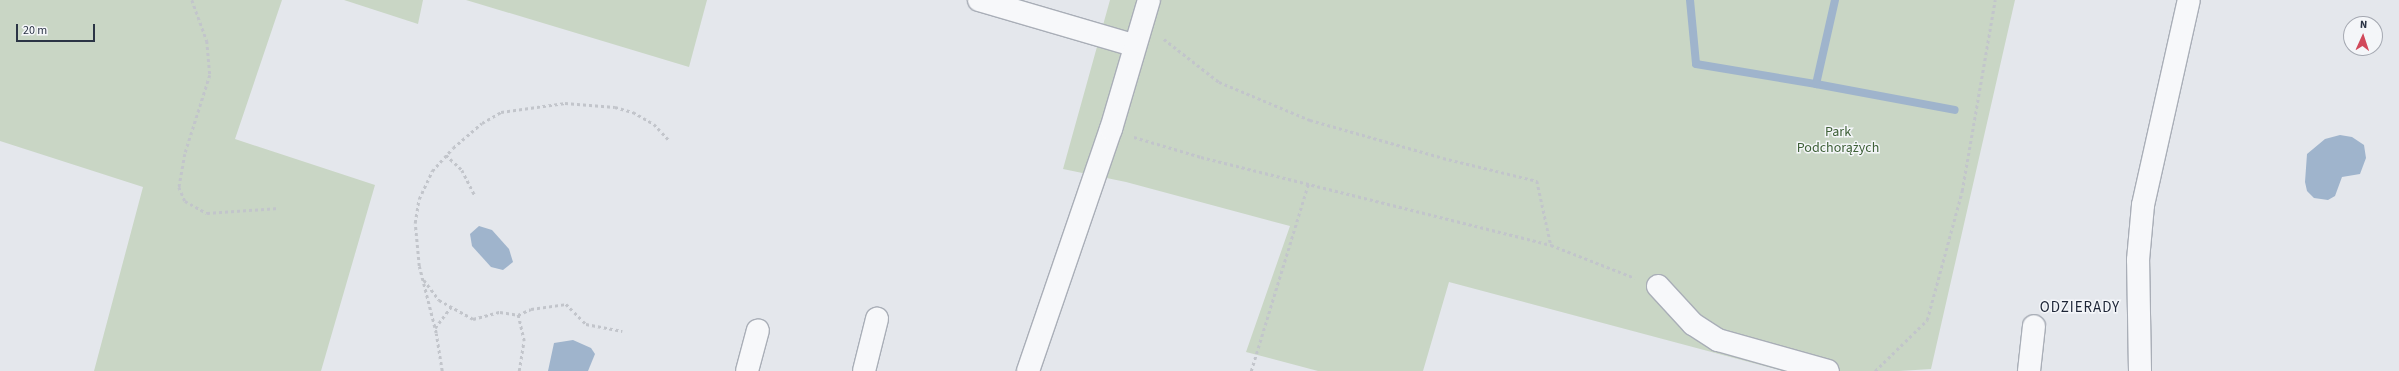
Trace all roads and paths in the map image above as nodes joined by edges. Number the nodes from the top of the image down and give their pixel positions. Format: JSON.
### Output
{"nodes":[{"id":1,"x":192,"y":0,"type":"edge"},
{"id":2,"x":979,"y":0,"type":"edge"},
{"id":3,"x":1148,"y":0,"type":"edge"},
{"id":4,"x":1995,"y":0,"type":"edge"},
{"id":5,"x":2189,"y":0,"type":"edge"},
{"id":6,"x":1142,"y":22,"type":"junction"},
{"id":7,"x":1133,"y":45,"type":"junction"},
{"id":8,"x":1110,"y":129,"type":"junction"},
{"id":9,"x":670,"y":141,"type":"dead end"},
{"id":10,"x":446,"y":155,"type":"junction"},
{"id":11,"x":1308,"y":184,"type":"junction"},
{"id":12,"x":475,"y":196,"type":"dead end"},
{"id":13,"x":279,"y":208,"type":"dead end"},
{"id":14,"x":1551,"y":245,"type":"junction"},
{"id":15,"x":422,"y":278,"type":"junction"},
{"id":16,"x":1658,"y":286,"type":"joint"},
{"id":17,"x":451,"y":307,"type":"junction"},
{"id":18,"x":518,"y":315,"type":"junction"},
{"id":19,"x":877,"y":319,"type":"dead end"},
{"id":20,"x":2034,"y":326,"type":"dead end"},
{"id":21,"x":435,"y":329,"type":"junction"},
{"id":22,"x":758,"y":330,"type":"dead end"},
{"id":23,"x":622,"y":331,"type":"dead end"},
{"id":24,"x":442,"y":371,"type":"edge"},
{"id":25,"x":519,"y":371,"type":"edge"},
{"id":26,"x":747,"y":371,"type":"edge"},
{"id":27,"x":864,"y":371,"type":"edge"},
{"id":28,"x":1028,"y":371,"type":"edge"},
{"id":29,"x":1251,"y":371,"type":"edge"},
{"id":30,"x":1828,"y":371,"type":"edge"},
{"id":31,"x":1875,"y":371,"type":"edge"},
{"id":32,"x":2029,"y":371,"type":"edge"},
{"id":33,"x":2140,"y":371,"type":"edge"}],
"edges":[{"from":1,"to":13,"type":"path"},
{"from":2,"to":7,"type":"street"},
{"from":3,"to":6,"type":"street"},
{"from":4,"to":31,"type":"path"},
{"from":5,"to":33,"type":"street"},
{"from":6,"to":7,"type":"street"},
{"from":6,"to":14,"type":"path"},
{"from":7,"to":8,"type":"street"},
{"from":8,"to":11,"type":"path"},
{"from":8,"to":28,"type":"street"},
{"from":9,"to":10,"type":"path"},
{"from":10,"to":12,"type":"path"},
{"from":10,"to":15,"type":"path"},
{"from":11,"to":14,"type":"path"},
{"from":11,"to":29,"type":"path"},
{"from":14,"to":16,"type":"path"},
{"from":15,"to":17,"type":"path"},
{"from":15,"to":21,"type":"path"},
{"from":16,"to":30,"type":"street"},
{"from":17,"to":18,"type":"path"},
{"from":17,"to":21,"type":"path"},
{"from":18,"to":23,"type":"path"},
{"from":18,"to":25,"type":"path"},
{"from":19,"to":27,"type":"street"},
{"from":20,"to":32,"type":"street"},
{"from":21,"to":24,"type":"path"},
{"from":22,"to":26,"type":"street"}]}
